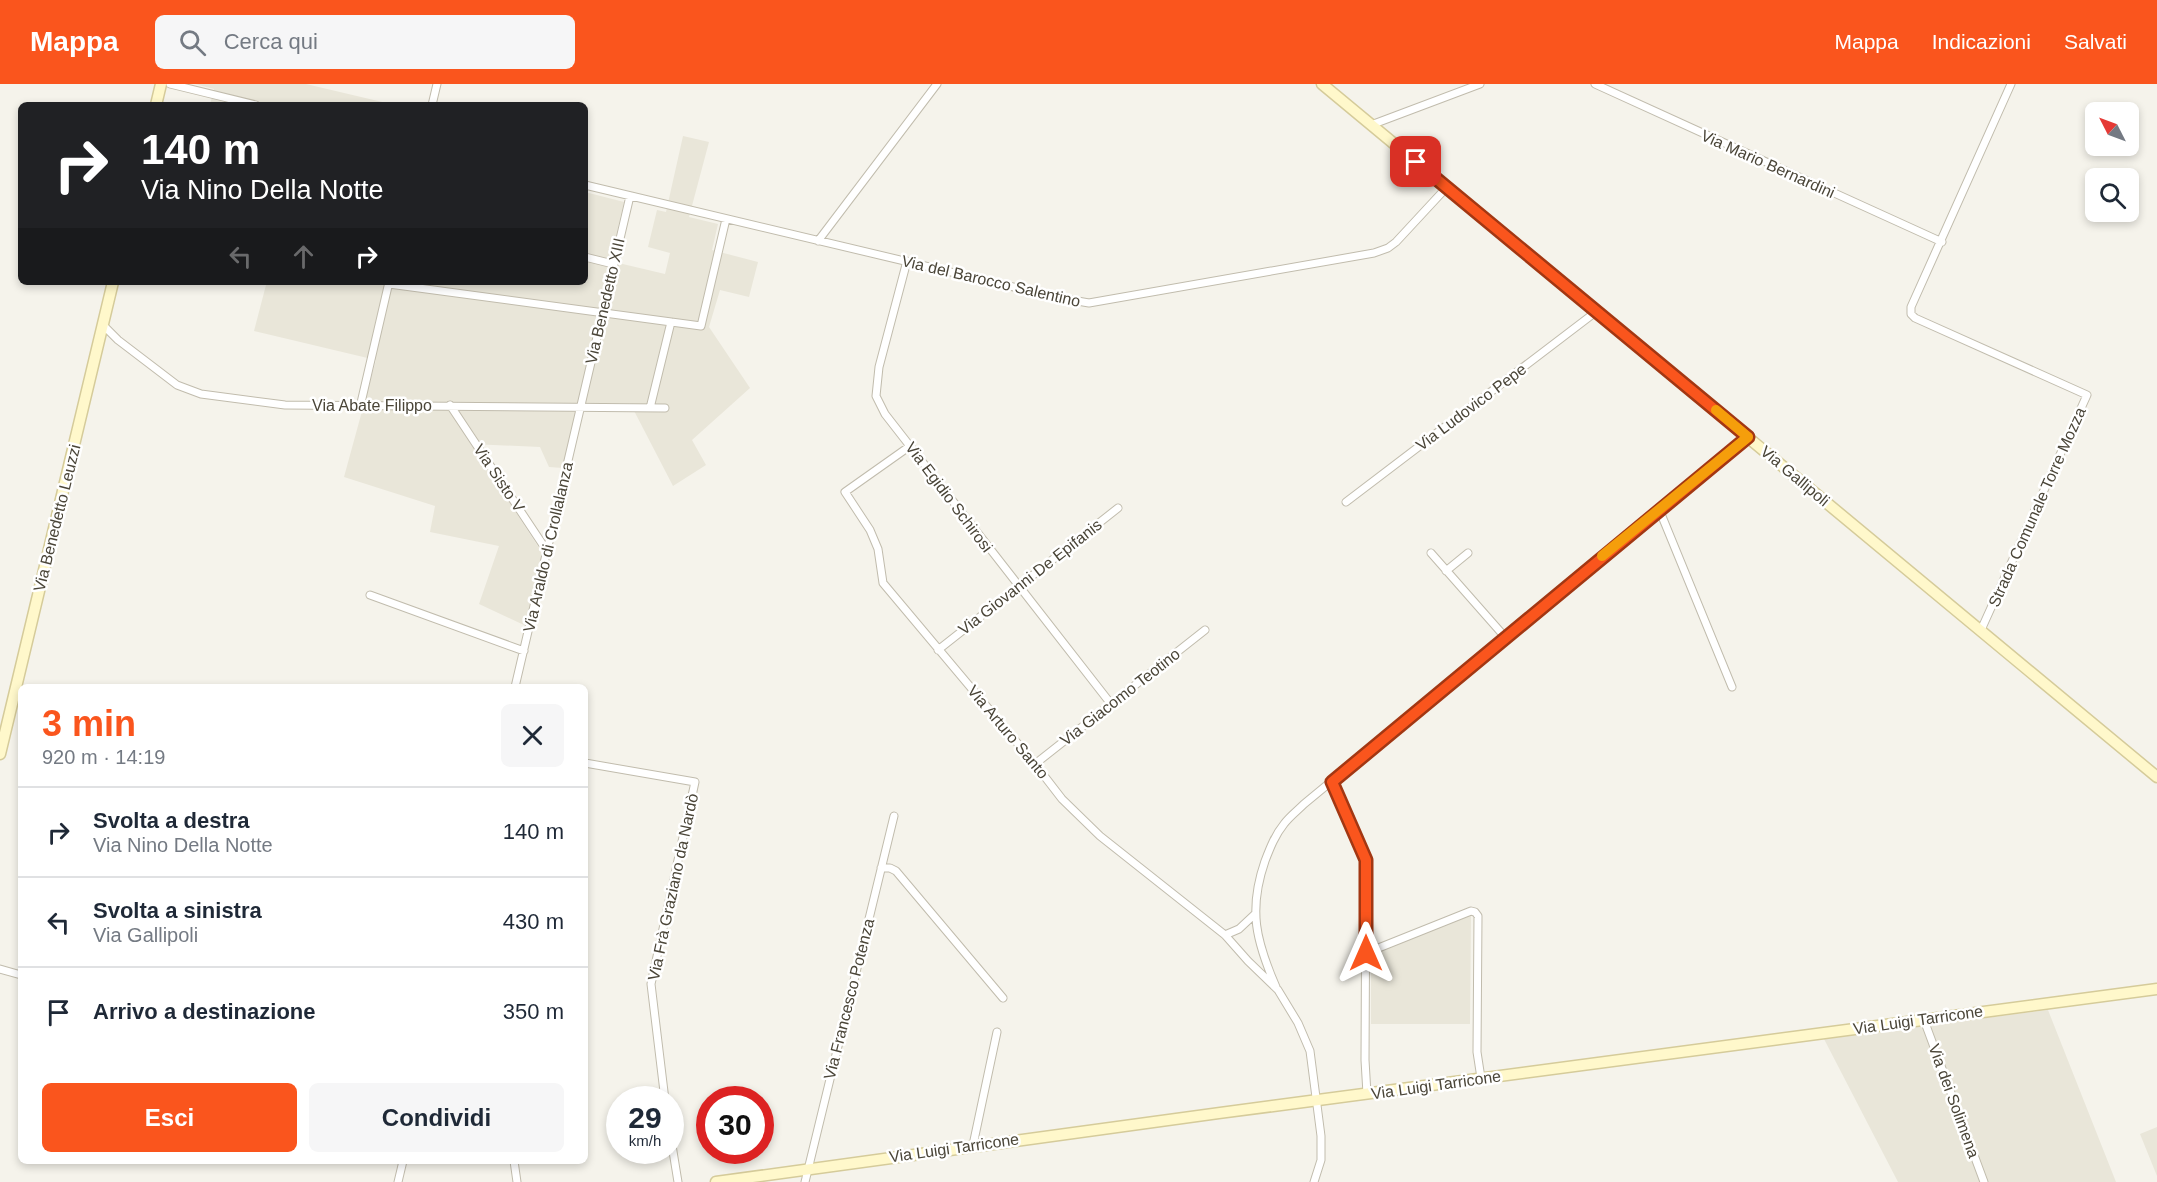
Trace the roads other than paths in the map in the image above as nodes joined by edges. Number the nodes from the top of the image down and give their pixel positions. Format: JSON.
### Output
{"nodes":[{"id":1,"x":161,"y":84,"type":"edge"},
{"id":2,"x":170,"y":84,"type":"edge"},
{"id":3,"x":437,"y":84,"type":"edge"},
{"id":4,"x":937,"y":84,"type":"edge"},
{"id":5,"x":1322,"y":84,"type":"edge"},
{"id":6,"x":1480,"y":84,"type":"edge"},
{"id":7,"x":1595,"y":84,"type":"edge"},
{"id":8,"x":2011,"y":84,"type":"edge"},
{"id":9,"x":157,"y":102,"type":"edge"},
{"id":10,"x":244,"y":102,"type":"edge"},
{"id":11,"x":433,"y":102,"type":"edge"},
{"id":12,"x":1371,"y":125,"type":"junction"},
{"id":13,"x":588,"y":186,"type":"edge"},
{"id":14,"x":1447,"y":187,"type":"junction"},
{"id":15,"x":630,"y":196,"type":"junction"},
{"id":16,"x":726,"y":219,"type":"junction"},
{"id":17,"x":818,"y":241,"type":"junction"},
{"id":18,"x":1942,"y":242,"type":"junction"},
{"id":19,"x":588,"y":258,"type":"edge"},
{"id":20,"x":907,"y":261,"type":"junction"},
{"id":21,"x":613,"y":264,"type":"junction"},
{"id":22,"x":112,"y":285,"type":"edge"},
{"id":23,"x":389,"y":285,"type":"edge"},
{"id":24,"x":403,"y":285,"type":"edge"},
{"id":25,"x":1597,"y":311,"type":"junction"},
{"id":26,"x":602,"y":313,"type":"junction"},
{"id":27,"x":671,"y":322,"type":"junction"},
{"id":28,"x":103,"y":325,"type":"junction"},
{"id":29,"x":450,"y":405,"type":"junction"},
{"id":30,"x":360,"y":407,"type":"junction"},
{"id":31,"x":581,"y":407,"type":"junction"},
{"id":32,"x":650,"y":408,"type":"junction"},
{"id":33,"x":665,"y":408,"type":"dead end"},
{"id":34,"x":1748,"y":437,"type":"junction"},
{"id":35,"x":910,"y":446,"type":"junction"},
{"id":36,"x":1346,"y":502,"type":"dead end"},
{"id":37,"x":1118,"y":508,"type":"dead end"},
{"id":38,"x":1659,"y":510,"type":"junction"},
{"id":39,"x":547,"y":551,"type":"junction"},
{"id":40,"x":1468,"y":553,"type":"dead end"},
{"id":41,"x":1431,"y":554,"type":"dead end"},
{"id":42,"x":1446,"y":571,"type":"junction"},
{"id":43,"x":1018,"y":586,"type":"junction"},
{"id":44,"x":370,"y":595,"type":"dead end"},
{"id":45,"x":1205,"y":630,"type":"dead end"},
{"id":46,"x":1981,"y":630,"type":"junction"},
{"id":47,"x":1505,"y":637,"type":"junction"},
{"id":48,"x":940,"y":647,"type":"junction"},
{"id":49,"x":524,"y":651,"type":"junction"},
{"id":50,"x":516,"y":684,"type":"edge"},
{"id":51,"x":1732,"y":687,"type":"dead end"},
{"id":52,"x":1111,"y":704,"type":"junction"},
{"id":53,"x":0,"y":754,"type":"edge"},
{"id":54,"x":588,"y":764,"type":"edge"},
{"id":55,"x":1035,"y":764,"type":"junction"},
{"id":56,"x":2157,"y":777,"type":"edge"},
{"id":57,"x":1332,"y":782,"type":"junction"},
{"id":58,"x":894,"y":816,"type":"dead end"},
{"id":59,"x":881,"y":868,"type":"junction"},
{"id":60,"x":1255,"y":914,"type":"junction"},
{"id":61,"x":1225,"y":935,"type":"junction"},
{"id":62,"x":1366,"y":953,"type":"junction"},
{"id":63,"x":0,"y":969,"type":"edge"},
{"id":64,"x":18,"y":974,"type":"edge"},
{"id":65,"x":2157,"y":989,"type":"edge"},
{"id":66,"x":1278,"y":990,"type":"junction"},
{"id":67,"x":1003,"y":998,"type":"dead end"},
{"id":68,"x":1924,"y":1020,"type":"junction"},
{"id":69,"x":996,"y":1032,"type":"dead end"},
{"id":70,"x":1481,"y":1078,"type":"junction"},
{"id":71,"x":664,"y":1086,"type":"edge"},
{"id":72,"x":1367,"y":1094,"type":"junction"},
{"id":73,"x":1318,"y":1101,"type":"junction"},
{"id":74,"x":972,"y":1145,"type":"junction"},
{"id":75,"x":402,"y":1164,"type":"edge"},
{"id":76,"x":514,"y":1164,"type":"edge"},
{"id":77,"x":675,"y":1164,"type":"edge"},
{"id":78,"x":808,"y":1169,"type":"junction"},
{"id":79,"x":398,"y":1182,"type":"edge"},
{"id":80,"x":517,"y":1182,"type":"edge"},
{"id":81,"x":678,"y":1182,"type":"edge"},
{"id":82,"x":716,"y":1182,"type":"edge"},
{"id":83,"x":805,"y":1182,"type":"edge"},
{"id":84,"x":1314,"y":1182,"type":"edge"},
{"id":85,"x":1984,"y":1182,"type":"edge"}],
"edges":[{"from":1,"to":9,"type":"main road"},
{"from":2,"to":10,"type":"street"},
{"from":3,"to":11,"type":"street"},
{"from":4,"to":17,"type":"street"},
{"from":5,"to":12,"type":"main road","name":"Via Gallipoli"},
{"from":6,"to":12,"type":"street"},
{"from":7,"to":18,"type":"street","name":"Via Mario Bernardini"},
{"from":8,"to":18,"type":"street","name":"Strada Comunale Torre Mozza"},
{"from":12,"to":14,"type":"main road","name":"Via Gallipoli"},
{"from":13,"to":15,"type":"street","name":"Via del Barocco Salentino"},
{"from":14,"to":20,"type":"street","name":"Via del Barocco Salentino"},
{"from":14,"to":25,"type":"main road","name":"Via Gallipoli"},
{"from":15,"to":16,"type":"street","name":"Via del Barocco Salentino"},
{"from":15,"to":21,"type":"street","name":"Via Benedetto XIII"},
{"from":16,"to":17,"type":"street","name":"Via del Barocco Salentino"},
{"from":16,"to":27,"type":"street"},
{"from":17,"to":20,"type":"street","name":"Via del Barocco Salentino"},
{"from":18,"to":46,"type":"street","name":"Strada Comunale Torre Mozza"},
{"from":19,"to":21,"type":"street"},
{"from":20,"to":35,"type":"street","name":"Via Egidio Schirosi"},
{"from":21,"to":26,"type":"street","name":"Via Benedetto XIII"},
{"from":22,"to":28,"type":"main road","name":"Via Benedetto Leuzzi"},
{"from":23,"to":30,"type":"street"},
{"from":24,"to":26,"type":"street"},
{"from":25,"to":34,"type":"main road","name":"Via Gallipoli"},
{"from":25,"to":36,"type":"street","name":"Via Ludovico Pepe"},
{"from":26,"to":27,"type":"street"},
{"from":26,"to":31,"type":"street","name":"Via Benedetto XIII"},
{"from":27,"to":32,"type":"street"},
{"from":28,"to":30,"type":"street","name":"Via Abate Filippo"},
{"from":28,"to":53,"type":"main road","name":"Via Benedetto Leuzzi"},
{"from":29,"to":30,"type":"street","name":"Via Abate Filippo"},
{"from":29,"to":31,"type":"street","name":"Via Abate Filippo"},
{"from":29,"to":39,"type":"street","name":"Via Sisto V"},
{"from":31,"to":32,"type":"street","name":"Via Abate Filippo"},
{"from":31,"to":39,"type":"street","name":"Via Araldo di Crollalanza"},
{"from":32,"to":33,"type":"street","name":"Via Abate Filippo"},
{"from":34,"to":38,"type":"street","name":"Via Arturo Santo"},
{"from":34,"to":46,"type":"main road","name":"Via Gallipoli"},
{"from":35,"to":43,"type":"street","name":"Via Egidio Schirosi"},
{"from":35,"to":48,"type":"street","name":"Via Arturo Santo"},
{"from":37,"to":43,"type":"street","name":"Via Giovanni De Epifanis"},
{"from":38,"to":47,"type":"street","name":"Via Arturo Santo"},
{"from":38,"to":51,"type":"street"},
{"from":39,"to":49,"type":"street","name":"Via Araldo di Crollalanza"},
{"from":40,"to":42,"type":"street"},
{"from":41,"to":42,"type":"street"},
{"from":42,"to":47,"type":"street"},
{"from":43,"to":48,"type":"street","name":"Via Giovanni De Epifanis"},
{"from":43,"to":52,"type":"street","name":"Via Egidio Schirosi"},
{"from":44,"to":49,"type":"street"},
{"from":45,"to":52,"type":"street","name":"Via Giacomo Teotino"},
{"from":46,"to":56,"type":"main road","name":"Via Gallipoli"},
{"from":47,"to":57,"type":"street","name":"Via Arturo Santo"},
{"from":48,"to":55,"type":"street","name":"Via Arturo Santo"},
{"from":49,"to":50,"type":"street","name":"Via Araldo di Crollalanza"},
{"from":52,"to":55,"type":"street","name":"Via Giacomo Teotino"},
{"from":54,"to":71,"type":"street","name":"Via Frà Graziano da Nardò"},
{"from":55,"to":61,"type":"street","name":"Via Arturo Santo"},
{"from":57,"to":60,"type":"street","name":"Via Arturo Santo"},
{"from":57,"to":62,"type":"street"},
{"from":58,"to":59,"type":"street","name":"Via Francesco Potenza"},
{"from":59,"to":67,"type":"street"},
{"from":59,"to":78,"type":"street","name":"Via Francesco Potenza"},
{"from":60,"to":61,"type":"street"},
{"from":60,"to":66,"type":"street","name":"Via Arturo Santo"},
{"from":61,"to":66,"type":"street","name":"Via Arturo Santo"},
{"from":62,"to":70,"type":"street"},
{"from":62,"to":72,"type":"street"},
{"from":63,"to":64,"type":"street"},
{"from":65,"to":68,"type":"main road","name":"Via Luigi Tarricone"},
{"from":66,"to":73,"type":"street","name":"Via Arturo Santo"},
{"from":68,"to":70,"type":"main road","name":"Via Luigi Tarricone"},
{"from":68,"to":85,"type":"street","name":"Via dei Solimena"},
{"from":69,"to":74,"type":"street"},
{"from":70,"to":72,"type":"main road","name":"Via Luigi Tarricone"},
{"from":72,"to":73,"type":"main road","name":"Via Luigi Tarricone"},
{"from":73,"to":74,"type":"main road","name":"Via Luigi Tarricone"},
{"from":73,"to":84,"type":"street","name":"Via Arturo Santo"},
{"from":74,"to":78,"type":"main road","name":"Via Luigi Tarricone"},
{"from":75,"to":79,"type":"street"},
{"from":76,"to":80,"type":"street"},
{"from":77,"to":81,"type":"street"},
{"from":78,"to":82,"type":"main road","name":"Via Luigi Tarricone"},
{"from":78,"to":83,"type":"street","name":"Via Francesco Potenza"}]}
